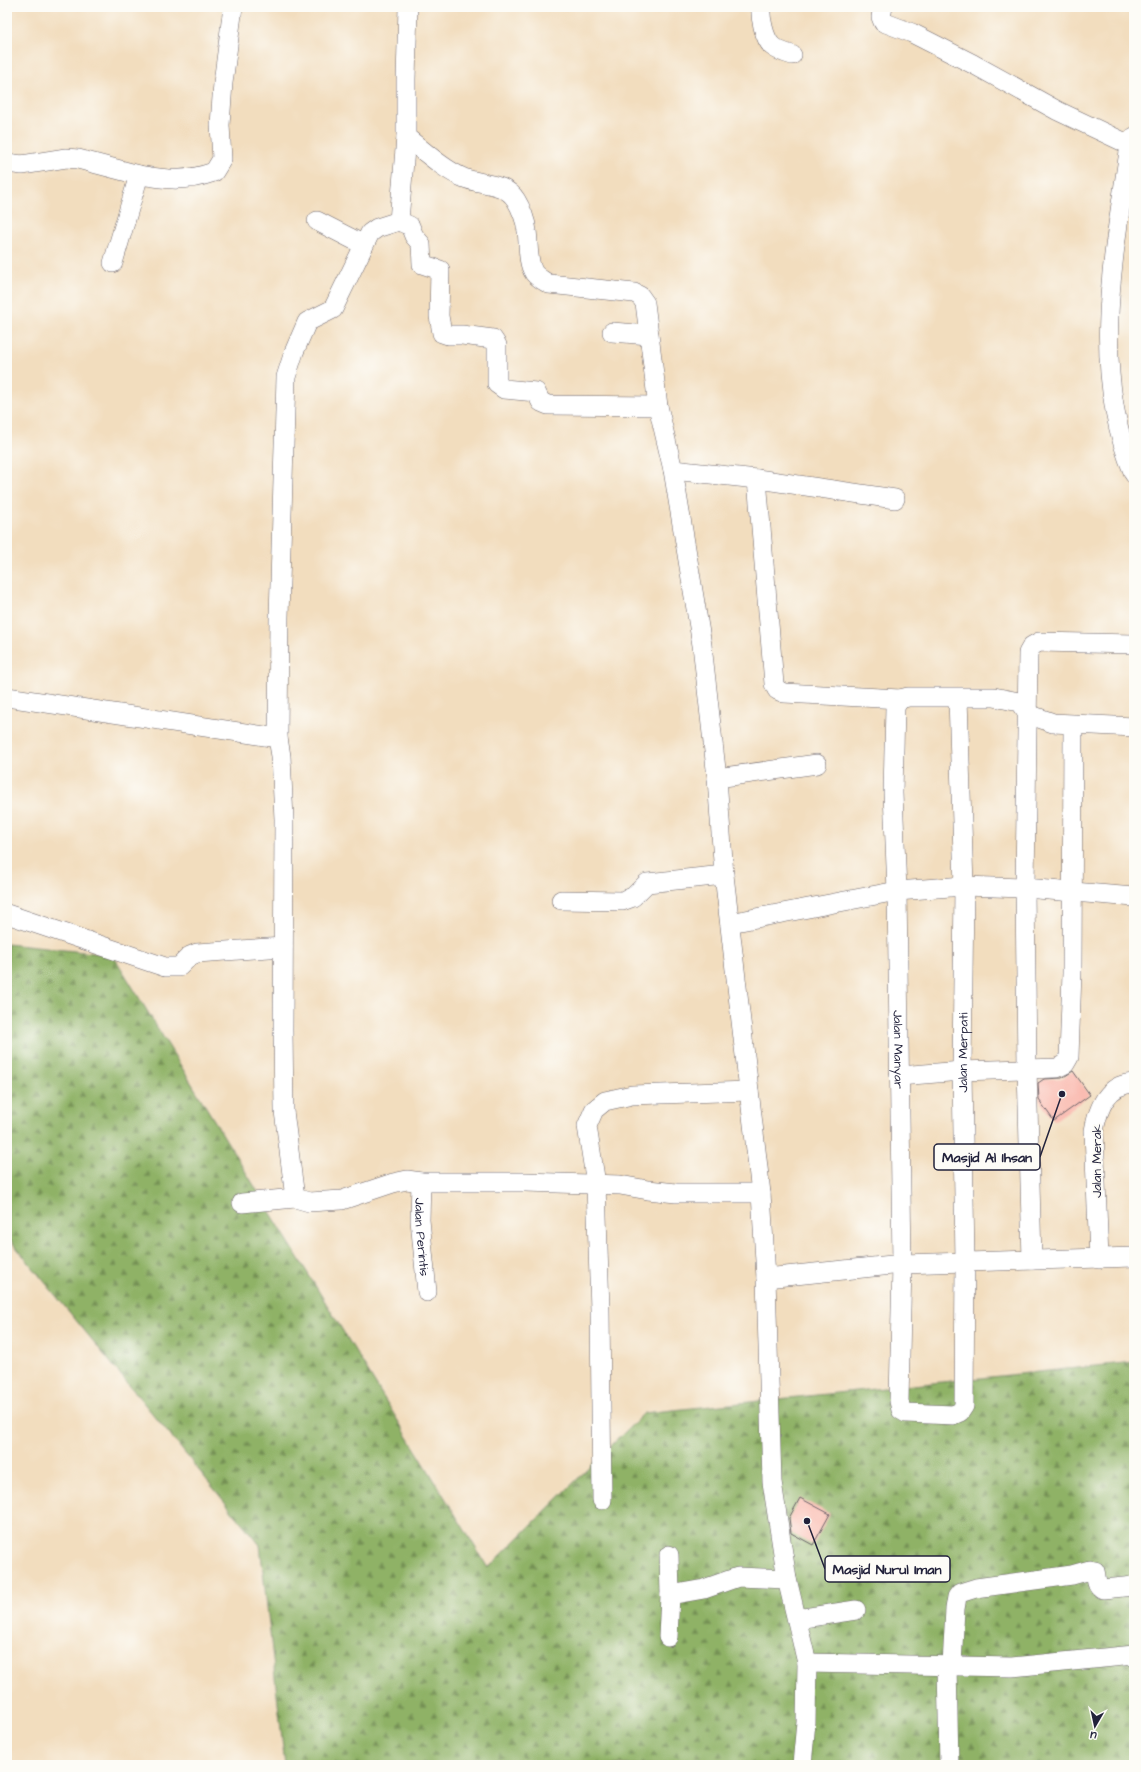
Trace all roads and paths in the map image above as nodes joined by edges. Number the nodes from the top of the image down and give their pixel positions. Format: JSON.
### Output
{"nodes":[{"id":1,"x":233,"y":7,"type":"edge"},
{"id":2,"x":408,"y":7,"type":"edge"},
{"id":3,"x":762,"y":7,"type":"edge"},
{"id":4,"x":883,"y":7,"type":"edge"},
{"id":5,"x":792,"y":55,"type":"dead end"},
{"id":6,"x":406,"y":137,"type":"junction"},
{"id":7,"x":1132,"y":141,"type":"edge"},
{"id":8,"x":7,"y":163,"type":"edge"},
{"id":9,"x":139,"y":175,"type":"junction"},
{"id":10,"x":317,"y":221,"type":"dead end"},
{"id":11,"x":399,"y":221,"type":"junction"},
{"id":12,"x":364,"y":245,"type":"junction"},
{"id":13,"x":113,"y":263,"type":"dead end"},
{"id":14,"x":612,"y":332,"type":"dead end"},
{"id":15,"x":649,"y":335,"type":"junction"},
{"id":16,"x":658,"y":406,"type":"junction"},
{"id":17,"x":673,"y":470,"type":"junction"},
{"id":18,"x":1134,"y":474,"type":"edge"},
{"id":19,"x":757,"y":479,"type":"junction"},
{"id":20,"x":896,"y":499,"type":"dead end"},
{"id":21,"x":1134,"y":644,"type":"edge"},
{"id":22,"x":7,"y":697,"type":"edge"},
{"id":23,"x":958,"y":698,"type":"junction"},
{"id":24,"x":900,"y":700,"type":"junction"},
{"id":25,"x":1028,"y":714,"type":"junction"},
{"id":26,"x":1073,"y":725,"type":"junction"},
{"id":27,"x":1134,"y":727,"type":"edge"},
{"id":28,"x":278,"y":738,"type":"junction"},
{"id":29,"x":817,"y":764,"type":"dead end"},
{"id":30,"x":717,"y":778,"type":"junction"},
{"id":31,"x":724,"y":875,"type":"junction"},
{"id":32,"x":964,"y":886,"type":"junction"},
{"id":33,"x":1025,"y":888,"type":"junction"},
{"id":34,"x":897,"y":890,"type":"junction"},
{"id":35,"x":1072,"y":892,"type":"junction"},
{"id":36,"x":1134,"y":897,"type":"edge"},
{"id":37,"x":561,"y":900,"type":"dead end"},
{"id":38,"x":7,"y":914,"type":"edge"},
{"id":39,"x":730,"y":923,"type":"junction"},
{"id":40,"x":283,"y":947,"type":"junction"},
{"id":41,"x":1027,"y":1068,"type":"junction"},
{"id":42,"x":962,"y":1071,"type":"junction"},
{"id":43,"x":899,"y":1076,"type":"junction"},
{"id":44,"x":1134,"y":1083,"type":"edge"},
{"id":45,"x":750,"y":1091,"type":"junction"},
{"id":46,"x":421,"y":1182,"type":"junction"},
{"id":47,"x":596,"y":1184,"type":"junction"},
{"id":48,"x":761,"y":1193,"type":"junction"},
{"id":49,"x":295,"y":1198,"type":"junction"},
{"id":50,"x":242,"y":1203,"type":"dead end"},
{"id":51,"x":1134,"y":1257,"type":"edge"},
{"id":52,"x":1099,"y":1259,"type":"junction"},
{"id":53,"x":1032,"y":1260,"type":"junction"},
{"id":54,"x":965,"y":1261,"type":"junction"},
{"id":55,"x":902,"y":1264,"type":"junction"},
{"id":56,"x":766,"y":1278,"type":"junction"},
{"id":57,"x":426,"y":1292,"type":"dead end"},
{"id":58,"x":900,"y":1401,"type":"joint"},
{"id":59,"x":602,"y":1500,"type":"dead end"},
{"id":60,"x":669,"y":1555,"type":"dead end"},
{"id":61,"x":787,"y":1579,"type":"junction"},
{"id":62,"x":1134,"y":1586,"type":"edge"},
{"id":63,"x":670,"y":1595,"type":"junction"},
{"id":64,"x":856,"y":1610,"type":"dead end"},
{"id":65,"x":797,"y":1619,"type":"junction"},
{"id":66,"x":668,"y":1637,"type":"dead end"},
{"id":67,"x":1134,"y":1655,"type":"edge"},
{"id":68,"x":807,"y":1663,"type":"junction"},
{"id":69,"x":949,"y":1665,"type":"junction"},
{"id":70,"x":802,"y":1765,"type":"edge"},
{"id":71,"x":949,"y":1765,"type":"edge"}],
"edges":[{"from":1,"to":9,"type":"street"},
{"from":2,"to":6,"type":"street"},
{"from":3,"to":5,"type":"street"},
{"from":4,"to":7,"type":"street"},
{"from":6,"to":11,"type":"street"},
{"from":6,"to":15,"type":"street"},
{"from":7,"to":18,"type":"street"},
{"from":8,"to":9,"type":"street"},
{"from":9,"to":13,"type":"street"},
{"from":10,"to":12,"type":"street"},
{"from":11,"to":12,"type":"street"},
{"from":11,"to":16,"type":"street"},
{"from":12,"to":28,"type":"street"},
{"from":14,"to":15,"type":"street"},
{"from":15,"to":16,"type":"street"},
{"from":16,"to":17,"type":"street"},
{"from":17,"to":19,"type":"street"},
{"from":17,"to":30,"type":"street"},
{"from":19,"to":20,"type":"street"},
{"from":19,"to":24,"type":"street"},
{"from":21,"to":25,"type":"street"},
{"from":22,"to":28,"type":"street"},
{"from":23,"to":24,"type":"street"},
{"from":23,"to":25,"type":"street"},
{"from":23,"to":32,"type":"street","name":"Jalan Merpati"},
{"from":24,"to":34,"type":"street","name":"Jalan Manyar"},
{"from":25,"to":26,"type":"street"},
{"from":25,"to":33,"type":"street"},
{"from":26,"to":27,"type":"street"},
{"from":26,"to":35,"type":"street"},
{"from":28,"to":40,"type":"street"},
{"from":29,"to":30,"type":"street"},
{"from":30,"to":31,"type":"street"},
{"from":31,"to":37,"type":"street"},
{"from":31,"to":39,"type":"street"},
{"from":32,"to":33,"type":"street"},
{"from":32,"to":34,"type":"street"},
{"from":32,"to":42,"type":"street","name":"Jalan Merpati"},
{"from":33,"to":35,"type":"street"},
{"from":33,"to":41,"type":"street"},
{"from":34,"to":39,"type":"street"},
{"from":34,"to":43,"type":"street","name":"Jalan Manyar"},
{"from":35,"to":36,"type":"street"},
{"from":35,"to":41,"type":"street"},
{"from":38,"to":40,"type":"street"},
{"from":39,"to":45,"type":"street"},
{"from":40,"to":49,"type":"street"},
{"from":41,"to":42,"type":"street"},
{"from":41,"to":53,"type":"street"},
{"from":42,"to":43,"type":"street"},
{"from":42,"to":54,"type":"street","name":"Jalan Merpati"},
{"from":43,"to":55,"type":"street","name":"Jalan Manyar"},
{"from":44,"to":52,"type":"street","name":"Jalan Merak"},
{"from":45,"to":47,"type":"street"},
{"from":45,"to":48,"type":"street"},
{"from":46,"to":47,"type":"street"},
{"from":46,"to":49,"type":"street"},
{"from":46,"to":57,"type":"street","name":"Jalan Perintis"},
{"from":47,"to":48,"type":"street"},
{"from":47,"to":59,"type":"street"},
{"from":48,"to":56,"type":"street"},
{"from":49,"to":50,"type":"street"},
{"from":51,"to":52,"type":"street"},
{"from":52,"to":53,"type":"street"},
{"from":53,"to":54,"type":"street"},
{"from":54,"to":55,"type":"street"},
{"from":54,"to":58,"type":"street","name":"Jalan Merpati"},
{"from":55,"to":56,"type":"street"},
{"from":55,"to":58,"type":"street","name":"Jalan Manyar"},
{"from":56,"to":61,"type":"street"},
{"from":60,"to":63,"type":"street"},
{"from":61,"to":63,"type":"street"},
{"from":61,"to":65,"type":"street"},
{"from":62,"to":69,"type":"street"},
{"from":63,"to":66,"type":"street"},
{"from":64,"to":65,"type":"street"},
{"from":65,"to":68,"type":"street"},
{"from":67,"to":69,"type":"street"},
{"from":68,"to":69,"type":"street"},
{"from":68,"to":70,"type":"street"},
{"from":69,"to":71,"type":"street"}]}
